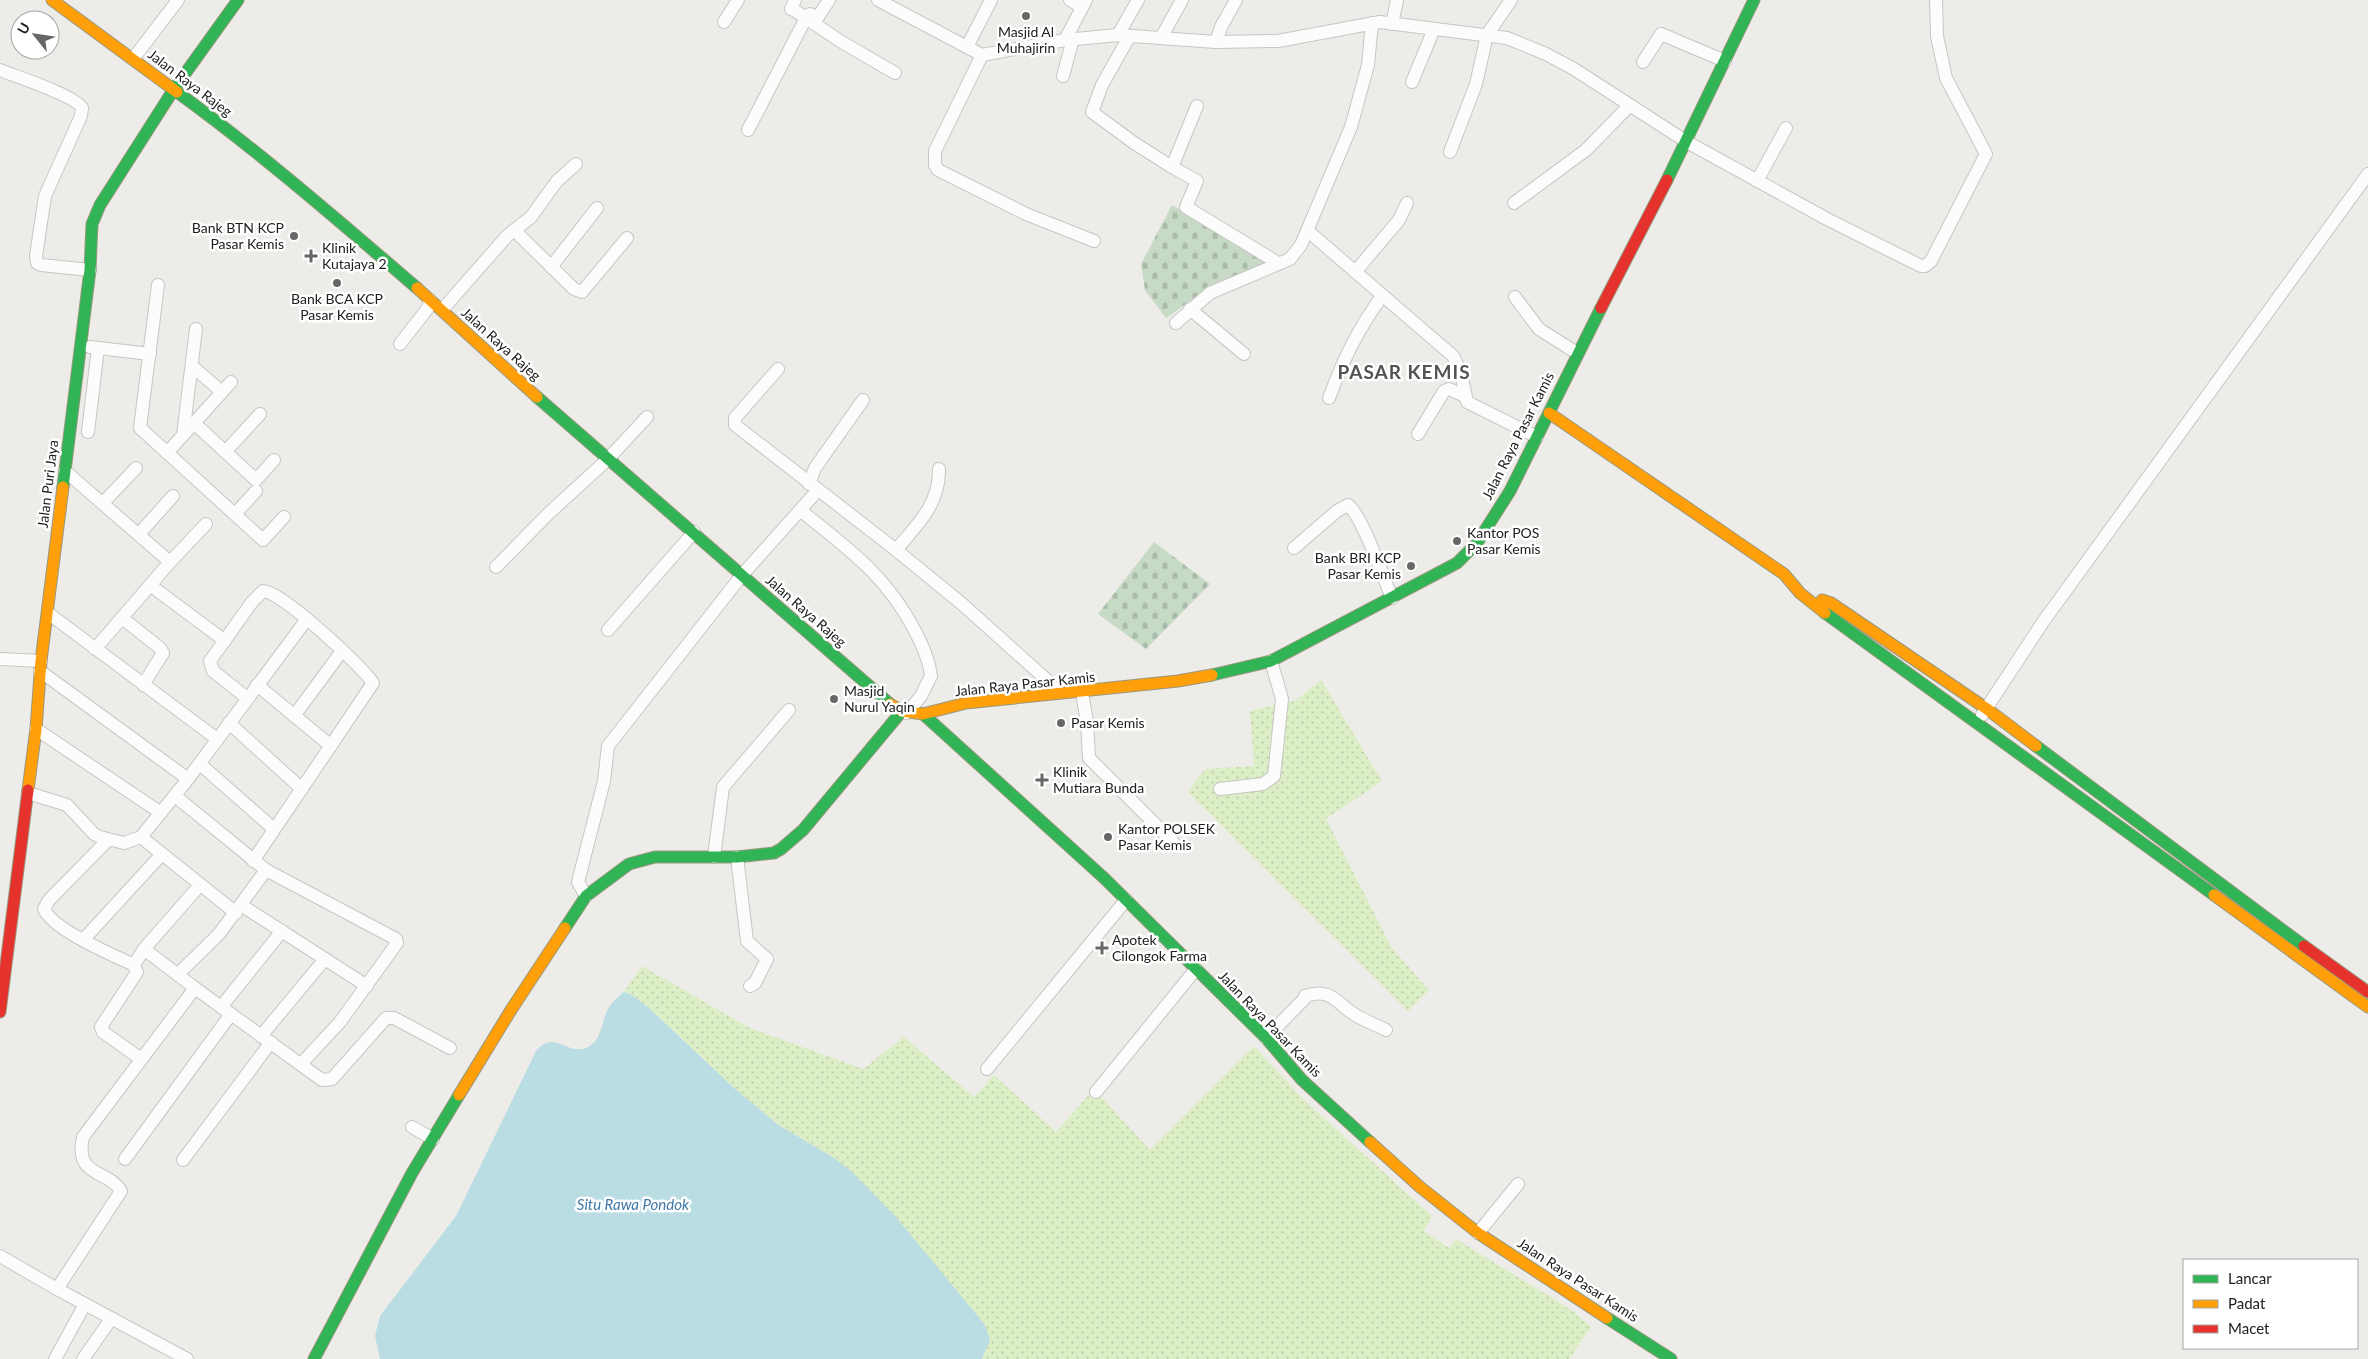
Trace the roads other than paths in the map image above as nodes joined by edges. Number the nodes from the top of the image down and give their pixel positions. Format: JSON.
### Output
{"nodes":[{"id":1,"x":52,"y":0,"type":"edge"},
{"id":2,"x":178,"y":0,"type":"edge"},
{"id":3,"x":238,"y":0,"type":"edge"},
{"id":4,"x":738,"y":0,"type":"edge"},
{"id":5,"x":795,"y":0,"type":"edge"},
{"id":6,"x":829,"y":0,"type":"edge"},
{"id":7,"x":878,"y":0,"type":"edge"},
{"id":8,"x":1070,"y":0,"type":"edge"},
{"id":9,"x":1138,"y":0,"type":"edge"},
{"id":10,"x":1182,"y":0,"type":"edge"},
{"id":11,"x":1236,"y":0,"type":"edge"},
{"id":12,"x":1397,"y":0,"type":"edge"},
{"id":13,"x":1511,"y":0,"type":"edge"},
{"id":14,"x":1754,"y":0,"type":"edge"},
{"id":15,"x":1936,"y":0,"type":"edge"},
{"id":16,"x":987,"y":2,"type":"edge"},
{"id":17,"x":1084,"y":3,"type":"edge"},
{"id":18,"x":805,"y":18,"type":"junction"},
{"id":19,"x":724,"y":22,"type":"dead end"},
{"id":20,"x":1372,"y":23,"type":"junction"},
{"id":21,"x":1392,"y":24,"type":"junction"},
{"id":22,"x":1434,"y":29,"type":"junction"},
{"id":23,"x":1487,"y":35,"type":"junction"},
{"id":24,"x":1124,"y":36,"type":"junction"},
{"id":25,"x":1161,"y":38,"type":"junction"},
{"id":26,"x":1069,"y":40,"type":"junction"},
{"id":27,"x":1216,"y":42,"type":"junction"},
{"id":28,"x":967,"y":47,"type":"junction"},
{"id":29,"x":982,"y":55,"type":"junction"},
{"id":30,"x":1725,"y":61,"type":"junction"},
{"id":31,"x":137,"y":62,"type":"junction"},
{"id":32,"x":1643,"y":62,"type":"dead end"},
{"id":33,"x":0,"y":70,"type":"edge"},
{"id":34,"x":896,"y":73,"type":"dead end"},
{"id":35,"x":1063,"y":76,"type":"dead end"},
{"id":36,"x":1412,"y":82,"type":"dead end"},
{"id":37,"x":174,"y":89,"type":"junction"},
{"id":38,"x":1630,"y":104,"type":"junction"},
{"id":39,"x":1197,"y":106,"type":"dead end"},
{"id":40,"x":1786,"y":128,"type":"dead end"},
{"id":41,"x":748,"y":130,"type":"dead end"},
{"id":42,"x":1687,"y":142,"type":"junction"},
{"id":43,"x":1450,"y":152,"type":"dead end"},
{"id":44,"x":576,"y":164,"type":"dead end"},
{"id":45,"x":1172,"y":167,"type":"junction"},
{"id":46,"x":2368,"y":174,"type":"edge"},
{"id":47,"x":1757,"y":181,"type":"junction"},
{"id":48,"x":1407,"y":203,"type":"dead end"},
{"id":49,"x":1514,"y":203,"type":"dead end"},
{"id":50,"x":597,"y":208,"type":"dead end"},
{"id":51,"x":514,"y":230,"type":"junction"},
{"id":52,"x":1308,"y":231,"type":"junction"},
{"id":53,"x":627,"y":238,"type":"dead end"},
{"id":54,"x":1094,"y":241,"type":"dead end"},
{"id":55,"x":1278,"y":263,"type":"junction"},
{"id":56,"x":551,"y":267,"type":"junction"},
{"id":57,"x":90,"y":270,"type":"junction"},
{"id":58,"x":1355,"y":272,"type":"junction"},
{"id":59,"x":158,"y":285,"type":"dead end"},
{"id":60,"x":1382,"y":296,"type":"junction"},
{"id":61,"x":1515,"y":297,"type":"dead end"},
{"id":62,"x":430,"y":300,"type":"junction"},
{"id":63,"x":1190,"y":309,"type":"junction"},
{"id":64,"x":442,"y":310,"type":"junction"},
{"id":65,"x":1176,"y":323,"type":"dead end"},
{"id":66,"x":196,"y":329,"type":"dead end"},
{"id":67,"x":400,"y":344,"type":"dead end"},
{"id":68,"x":80,"y":346,"type":"junction"},
{"id":69,"x":98,"y":348,"type":"junction"},
{"id":70,"x":1577,"y":353,"type":"junction"},
{"id":71,"x":150,"y":354,"type":"junction"},
{"id":72,"x":1244,"y":354,"type":"dead end"},
{"id":73,"x":192,"y":366,"type":"junction"},
{"id":74,"x":778,"y":369,"type":"dead end"},
{"id":75,"x":231,"y":382,"type":"dead end"},
{"id":76,"x":222,"y":392,"type":"junction"},
{"id":77,"x":1465,"y":396,"type":"junction"},
{"id":78,"x":1330,"y":398,"type":"dead end"},
{"id":79,"x":863,"y":400,"type":"dead end"},
{"id":80,"x":1549,"y":413,"type":"junction"},
{"id":81,"x":260,"y":414,"type":"dead end"},
{"id":82,"x":647,"y":417,"type":"dead end"},
{"id":83,"x":194,"y":424,"type":"junction"},
{"id":84,"x":88,"y":432,"type":"dead end"},
{"id":85,"x":1418,"y":434,"type":"dead end"},
{"id":86,"x":184,"y":435,"type":"junction"},
{"id":87,"x":1537,"y":437,"type":"junction"},
{"id":88,"x":225,"y":452,"type":"junction"},
{"id":89,"x":167,"y":453,"type":"junction"},
{"id":90,"x":274,"y":460,"type":"dead end"},
{"id":91,"x":607,"y":460,"type":"junction"},
{"id":92,"x":136,"y":468,"type":"dead end"},
{"id":93,"x":939,"y":469,"type":"dead end"},
{"id":94,"x":65,"y":471,"type":"junction"},
{"id":95,"x":813,"y":487,"type":"junction"},
{"id":96,"x":256,"y":491,"type":"dead end"},
{"id":97,"x":173,"y":496,"type":"dead end"},
{"id":98,"x":103,"y":503,"type":"junction"},
{"id":99,"x":800,"y":510,"type":"junction"},
{"id":100,"x":235,"y":514,"type":"junction"},
{"id":101,"x":284,"y":517,"type":"dead end"},
{"id":102,"x":206,"y":524,"type":"dead end"},
{"id":103,"x":694,"y":532,"type":"junction"},
{"id":104,"x":139,"y":534,"type":"junction"},
{"id":105,"x":1294,"y":548,"type":"dead end"},
{"id":106,"x":896,"y":550,"type":"junction"},
{"id":107,"x":170,"y":562,"type":"junction"},
{"id":108,"x":496,"y":567,"type":"dead end"},
{"id":109,"x":742,"y":576,"type":"junction"},
{"id":110,"x":150,"y":585,"type":"junction"},
{"id":111,"x":1800,"y":593,"type":"junction"},
{"id":112,"x":1392,"y":598,"type":"junction"},
{"id":113,"x":48,"y":613,"type":"junction"},
{"id":114,"x":122,"y":618,"type":"junction"},
{"id":115,"x":307,"y":619,"type":"junction"},
{"id":116,"x":608,"y":630,"type":"dead end"},
{"id":117,"x":225,"y":641,"type":"junction"},
{"id":118,"x":95,"y":649,"type":"junction"},
{"id":119,"x":342,"y":651,"type":"junction"},
{"id":120,"x":0,"y":659,"type":"edge"},
{"id":121,"x":1271,"y":661,"type":"junction"},
{"id":122,"x":41,"y":666,"type":"junction"},
{"id":123,"x":143,"y":684,"type":"junction"},
{"id":124,"x":257,"y":685,"type":"junction"},
{"id":125,"x":1058,"y":693,"type":"junction"},
{"id":126,"x":1082,"y":693,"type":"junction"},
{"id":127,"x":247,"y":698,"type":"junction"},
{"id":128,"x":1987,"y":709,"type":"junction"},
{"id":129,"x":789,"y":710,"type":"dead end"},
{"id":130,"x":904,"y":712,"type":"junction"},
{"id":131,"x":923,"y":714,"type":"junction"},
{"id":132,"x":294,"y":716,"type":"junction"},
{"id":133,"x":1977,"y":722,"type":"junction"},
{"id":134,"x":229,"y":723,"type":"junction"},
{"id":135,"x":36,"y":729,"type":"junction"},
{"id":136,"x":217,"y":739,"type":"junction"},
{"id":137,"x":331,"y":746,"type":"junction"},
{"id":138,"x":200,"y":764,"type":"junction"},
{"id":139,"x":188,"y":779,"type":"junction"},
{"id":140,"x":302,"y":789,"type":"junction"},
{"id":141,"x":1220,"y":789,"type":"dead end"},
{"id":142,"x":28,"y":793,"type":"junction"},
{"id":143,"x":175,"y":796,"type":"junction"},
{"id":144,"x":161,"y":813,"type":"junction"},
{"id":145,"x":274,"y":830,"type":"junction"},
{"id":146,"x":2149,"y":830,"type":"junction"},
{"id":147,"x":142,"y":836,"type":"junction"},
{"id":148,"x":108,"y":840,"type":"junction"},
{"id":149,"x":1173,"y":842,"type":"dead end"},
{"id":150,"x":2140,"y":842,"type":"junction"},
{"id":151,"x":162,"y":854,"type":"junction"},
{"id":152,"x":714,"y":857,"type":"junction"},
{"id":153,"x":737,"y":857,"type":"junction"},
{"id":154,"x":253,"y":861,"type":"junction"},
{"id":155,"x":266,"y":870,"type":"junction"},
{"id":156,"x":200,"y":885,"type":"junction"},
{"id":157,"x":586,"y":896,"type":"junction"},
{"id":158,"x":1126,"y":900,"type":"junction"},
{"id":159,"x":239,"y":909,"type":"junction"},
{"id":160,"x":282,"y":931,"type":"junction"},
{"id":161,"x":83,"y":940,"type":"junction"},
{"id":162,"x":144,"y":948,"type":"junction"},
{"id":163,"x":325,"y":959,"type":"junction"},
{"id":164,"x":134,"y":965,"type":"junction"},
{"id":165,"x":1196,"y":969,"type":"junction"},
{"id":166,"x":2325,"y":969,"type":"junction"},
{"id":167,"x":178,"y":974,"type":"junction"},
{"id":168,"x":367,"y":986,"type":"junction"},
{"id":169,"x":750,"y":986,"type":"dead end"},
{"id":170,"x":195,"y":988,"type":"junction"},
{"id":171,"x":2368,"y":992,"type":"edge"},
{"id":172,"x":2368,"y":1007,"type":"edge"},
{"id":173,"x":226,"y":1011,"type":"junction"},
{"id":174,"x":0,"y":1012,"type":"edge"},
{"id":175,"x":1386,"y":1030,"type":"dead end"},
{"id":176,"x":1266,"y":1038,"type":"junction"},
{"id":177,"x":266,"y":1039,"type":"junction"},
{"id":178,"x":450,"y":1048,"type":"dead end"},
{"id":179,"x":141,"y":1059,"type":"junction"},
{"id":180,"x":301,"y":1064,"type":"junction"},
{"id":181,"x":987,"y":1069,"type":"dead end"},
{"id":182,"x":1096,"y":1092,"type":"dead end"},
{"id":183,"x":412,"y":1127,"type":"dead end"},
{"id":184,"x":432,"y":1140,"type":"junction"},
{"id":185,"x":126,"y":1159,"type":"dead end"},
{"id":186,"x":183,"y":1160,"type":"dead end"},
{"id":187,"x":1518,"y":1184,"type":"dead end"},
{"id":188,"x":1478,"y":1233,"type":"junction"},
{"id":189,"x":0,"y":1256,"type":"edge"},
{"id":190,"x":57,"y":1289,"type":"junction"},
{"id":191,"x":85,"y":1304,"type":"junction"},
{"id":192,"x":112,"y":1319,"type":"junction"},
{"id":193,"x":54,"y":1359,"type":"edge"},
{"id":194,"x":83,"y":1359,"type":"edge"},
{"id":195,"x":187,"y":1359,"type":"edge"},
{"id":196,"x":314,"y":1359,"type":"edge"},
{"id":197,"x":1671,"y":1359,"type":"edge"}],
"edges":[{"from":1,"to":31,"type":"street","name":"Jalan Raya Rajeg"},
{"from":2,"to":31,"type":"street"},
{"from":3,"to":37,"type":"street","name":"Jalan Puri Jaya"},
{"from":4,"to":19,"type":"street"},
{"from":5,"to":18,"type":"street"},
{"from":6,"to":18,"type":"street"},
{"from":7,"to":28,"type":"street"},
{"from":8,"to":17,"type":"street"},
{"from":9,"to":24,"type":"street"},
{"from":10,"to":25,"type":"street"},
{"from":11,"to":27,"type":"street"},
{"from":12,"to":21,"type":"street"},
{"from":13,"to":23,"type":"street"},
{"from":14,"to":30,"type":"street","name":"Jalan Raya Pasar Kamis"},
{"from":15,"to":47,"type":"street"},
{"from":16,"to":28,"type":"street"},
{"from":17,"to":26,"type":"street"},
{"from":18,"to":34,"type":"street"},
{"from":18,"to":41,"type":"street"},
{"from":20,"to":21,"type":"street"},
{"from":20,"to":27,"type":"street"},
{"from":20,"to":52,"type":"street"},
{"from":21,"to":22,"type":"street"},
{"from":22,"to":23,"type":"street"},
{"from":22,"to":36,"type":"street"},
{"from":23,"to":38,"type":"street"},
{"from":23,"to":43,"type":"street"},
{"from":24,"to":25,"type":"street"},
{"from":24,"to":26,"type":"street"},
{"from":24,"to":45,"type":"street"},
{"from":25,"to":27,"type":"street"},
{"from":26,"to":29,"type":"street"},
{"from":26,"to":35,"type":"street"},
{"from":28,"to":29,"type":"street"},
{"from":29,"to":54,"type":"street"},
{"from":30,"to":32,"type":"street"},
{"from":30,"to":42,"type":"street","name":"Jalan Raya Pasar Kamis"},
{"from":31,"to":37,"type":"street","name":"Jalan Raya Rajeg"},
{"from":33,"to":57,"type":"street"},
{"from":37,"to":57,"type":"street","name":"Jalan Puri Jaya"},
{"from":37,"to":62,"type":"street","name":"Jalan Raya Rajeg"},
{"from":38,"to":42,"type":"street"},
{"from":38,"to":49,"type":"street"},
{"from":39,"to":45,"type":"street"},
{"from":40,"to":47,"type":"street"},
{"from":42,"to":47,"type":"street"},
{"from":42,"to":70,"type":"street","name":"Jalan Raya Pasar Kamis"},
{"from":44,"to":51,"type":"street"},
{"from":45,"to":55,"type":"street"},
{"from":46,"to":128,"type":"street"},
{"from":48,"to":58,"type":"street"},
{"from":50,"to":56,"type":"street"},
{"from":51,"to":56,"type":"street"},
{"from":51,"to":64,"type":"street"},
{"from":52,"to":55,"type":"street"},
{"from":52,"to":58,"type":"street"},
{"from":53,"to":56,"type":"street"},
{"from":55,"to":63,"type":"street"},
{"from":57,"to":68,"type":"street","name":"Jalan Puri Jaya"},
{"from":58,"to":60,"type":"street"},
{"from":59,"to":71,"type":"street"},
{"from":60,"to":77,"type":"street"},
{"from":60,"to":78,"type":"street"},
{"from":61,"to":70,"type":"street"},
{"from":62,"to":64,"type":"street","name":"Jalan Raya Rajeg"},
{"from":62,"to":67,"type":"street"},
{"from":63,"to":65,"type":"street"},
{"from":63,"to":72,"type":"street"},
{"from":64,"to":91,"type":"street","name":"Jalan Raya Rajeg"},
{"from":66,"to":73,"type":"street"},
{"from":68,"to":69,"type":"street"},
{"from":68,"to":94,"type":"street","name":"Jalan Puri Jaya"},
{"from":69,"to":71,"type":"street"},
{"from":69,"to":84,"type":"street"},
{"from":70,"to":80,"type":"street","name":"Jalan Raya Pasar Kamis"},
{"from":71,"to":89,"type":"street"},
{"from":73,"to":76,"type":"street"},
{"from":73,"to":86,"type":"street"},
{"from":74,"to":95,"type":"street"},
{"from":75,"to":76,"type":"street"},
{"from":76,"to":83,"type":"street"},
{"from":77,"to":85,"type":"street"},
{"from":77,"to":87,"type":"street"},
{"from":79,"to":95,"type":"street"},
{"from":80,"to":87,"type":"street","name":"Jalan Raya Pasar Kamis"},
{"from":80,"to":111,"type":"street"},
{"from":81,"to":88,"type":"street"},
{"from":82,"to":91,"type":"street"},
{"from":83,"to":86,"type":"street"},
{"from":83,"to":88,"type":"street"},
{"from":86,"to":89,"type":"street"},
{"from":87,"to":112,"type":"street","name":"Jalan Raya Pasar Kamis"},
{"from":88,"to":90,"type":"street"},
{"from":89,"to":100,"type":"street"},
{"from":91,"to":103,"type":"street","name":"Jalan Raya Rajeg"},
{"from":91,"to":108,"type":"street"},
{"from":92,"to":98,"type":"street"},
{"from":93,"to":106,"type":"street"},
{"from":94,"to":98,"type":"street"},
{"from":94,"to":113,"type":"street","name":"Jalan Puri Jaya"},
{"from":95,"to":99,"type":"street"},
{"from":95,"to":106,"type":"street"},
{"from":96,"to":100,"type":"street"},
{"from":97,"to":104,"type":"street"},
{"from":98,"to":104,"type":"street"},
{"from":99,"to":109,"type":"street"},
{"from":99,"to":130,"type":"street"},
{"from":100,"to":101,"type":"street"},
{"from":102,"to":107,"type":"street"},
{"from":103,"to":109,"type":"street","name":"Jalan Raya Rajeg"},
{"from":103,"to":116,"type":"street"},
{"from":104,"to":107,"type":"street"},
{"from":105,"to":112,"type":"street"},
{"from":106,"to":125,"type":"street"},
{"from":107,"to":110,"type":"street"},
{"from":109,"to":130,"type":"street","name":"Jalan Raya Rajeg"},
{"from":109,"to":157,"type":"street"},
{"from":110,"to":114,"type":"street"},
{"from":110,"to":117,"type":"street"},
{"from":111,"to":128,"type":"street"},
{"from":111,"to":133,"type":"street"},
{"from":112,"to":121,"type":"street","name":"Jalan Raya Pasar Kamis"},
{"from":113,"to":118,"type":"street"},
{"from":113,"to":122,"type":"street","name":"Jalan Puri Jaya"},
{"from":114,"to":118,"type":"street"},
{"from":114,"to":123,"type":"street"},
{"from":115,"to":117,"type":"street"},
{"from":115,"to":119,"type":"street"},
{"from":115,"to":124,"type":"street"},
{"from":117,"to":127,"type":"street"},
{"from":118,"to":123,"type":"street"},
{"from":119,"to":132,"type":"street"},
{"from":119,"to":137,"type":"street"},
{"from":120,"to":122,"type":"street"},
{"from":121,"to":126,"type":"street","name":"Jalan Raya Pasar Kamis"},
{"from":121,"to":141,"type":"street"},
{"from":122,"to":135,"type":"street","name":"Jalan Puri Jaya"},
{"from":122,"to":139,"type":"street"},
{"from":123,"to":136,"type":"street"},
{"from":124,"to":127,"type":"street"},
{"from":124,"to":132,"type":"street"},
{"from":125,"to":126,"type":"street","name":"Jalan Raya Pasar Kamis"},
{"from":125,"to":131,"type":"street","name":"Jalan Raya Pasar Kamis"},
{"from":126,"to":149,"type":"street"},
{"from":127,"to":134,"type":"street"},
{"from":128,"to":133,"type":"street"},
{"from":128,"to":146,"type":"street"},
{"from":129,"to":152,"type":"street"},
{"from":130,"to":131,"type":"street"},
{"from":130,"to":153,"type":"street"},
{"from":131,"to":158,"type":"street","name":"Jalan Raya Pasar Kamis"},
{"from":132,"to":137,"type":"street"},
{"from":133,"to":150,"type":"street"},
{"from":134,"to":136,"type":"street"},
{"from":134,"to":140,"type":"street"},
{"from":135,"to":142,"type":"street","name":"Jalan Puri Jaya"},
{"from":135,"to":144,"type":"street"},
{"from":136,"to":138,"type":"street"},
{"from":137,"to":140,"type":"street"},
{"from":138,"to":139,"type":"street"},
{"from":138,"to":145,"type":"street"},
{"from":139,"to":143,"type":"street"},
{"from":140,"to":145,"type":"street"},
{"from":142,"to":148,"type":"street"},
{"from":142,"to":174,"type":"street","name":"Jalan Puri Jaya"},
{"from":143,"to":144,"type":"street"},
{"from":143,"to":154,"type":"street"},
{"from":144,"to":147,"type":"street"},
{"from":145,"to":154,"type":"street"},
{"from":146,"to":150,"type":"street"},
{"from":146,"to":166,"type":"street"},
{"from":147,"to":148,"type":"street"},
{"from":147,"to":151,"type":"street"},
{"from":148,"to":161,"type":"street"},
{"from":150,"to":166,"type":"street"},
{"from":151,"to":156,"type":"street"},
{"from":151,"to":161,"type":"street"},
{"from":152,"to":153,"type":"street"},
{"from":152,"to":157,"type":"street"},
{"from":153,"to":169,"type":"street"},
{"from":154,"to":155,"type":"street"},
{"from":155,"to":159,"type":"street"},
{"from":155,"to":168,"type":"street"},
{"from":156,"to":159,"type":"street"},
{"from":156,"to":162,"type":"street"},
{"from":157,"to":184,"type":"street"},
{"from":158,"to":165,"type":"street","name":"Jalan Raya Pasar Kamis"},
{"from":158,"to":181,"type":"street"},
{"from":159,"to":160,"type":"street"},
{"from":159,"to":167,"type":"street"},
{"from":160,"to":163,"type":"street"},
{"from":160,"to":173,"type":"street"},
{"from":161,"to":164,"type":"street"},
{"from":162,"to":164,"type":"street"},
{"from":162,"to":167,"type":"street"},
{"from":163,"to":168,"type":"street"},
{"from":163,"to":177,"type":"street"},
{"from":164,"to":179,"type":"street"},
{"from":165,"to":176,"type":"street","name":"Jalan Raya Pasar Kamis"},
{"from":165,"to":182,"type":"street"},
{"from":166,"to":171,"type":"street"},
{"from":166,"to":172,"type":"street"},
{"from":167,"to":170,"type":"street"},
{"from":168,"to":180,"type":"street"},
{"from":170,"to":173,"type":"street"},
{"from":170,"to":179,"type":"street"},
{"from":173,"to":177,"type":"street"},
{"from":173,"to":185,"type":"street"},
{"from":175,"to":176,"type":"street"},
{"from":176,"to":188,"type":"street","name":"Jalan Raya Pasar Kamis"},
{"from":177,"to":180,"type":"street"},
{"from":177,"to":186,"type":"street"},
{"from":178,"to":180,"type":"street"},
{"from":179,"to":190,"type":"street"},
{"from":183,"to":184,"type":"street"},
{"from":184,"to":196,"type":"street"},
{"from":187,"to":188,"type":"street"},
{"from":188,"to":197,"type":"street","name":"Jalan Raya Pasar Kamis"},
{"from":189,"to":190,"type":"street"},
{"from":190,"to":191,"type":"street"},
{"from":191,"to":192,"type":"street"},
{"from":191,"to":193,"type":"street"},
{"from":192,"to":194,"type":"street"},
{"from":192,"to":195,"type":"street"}]}
